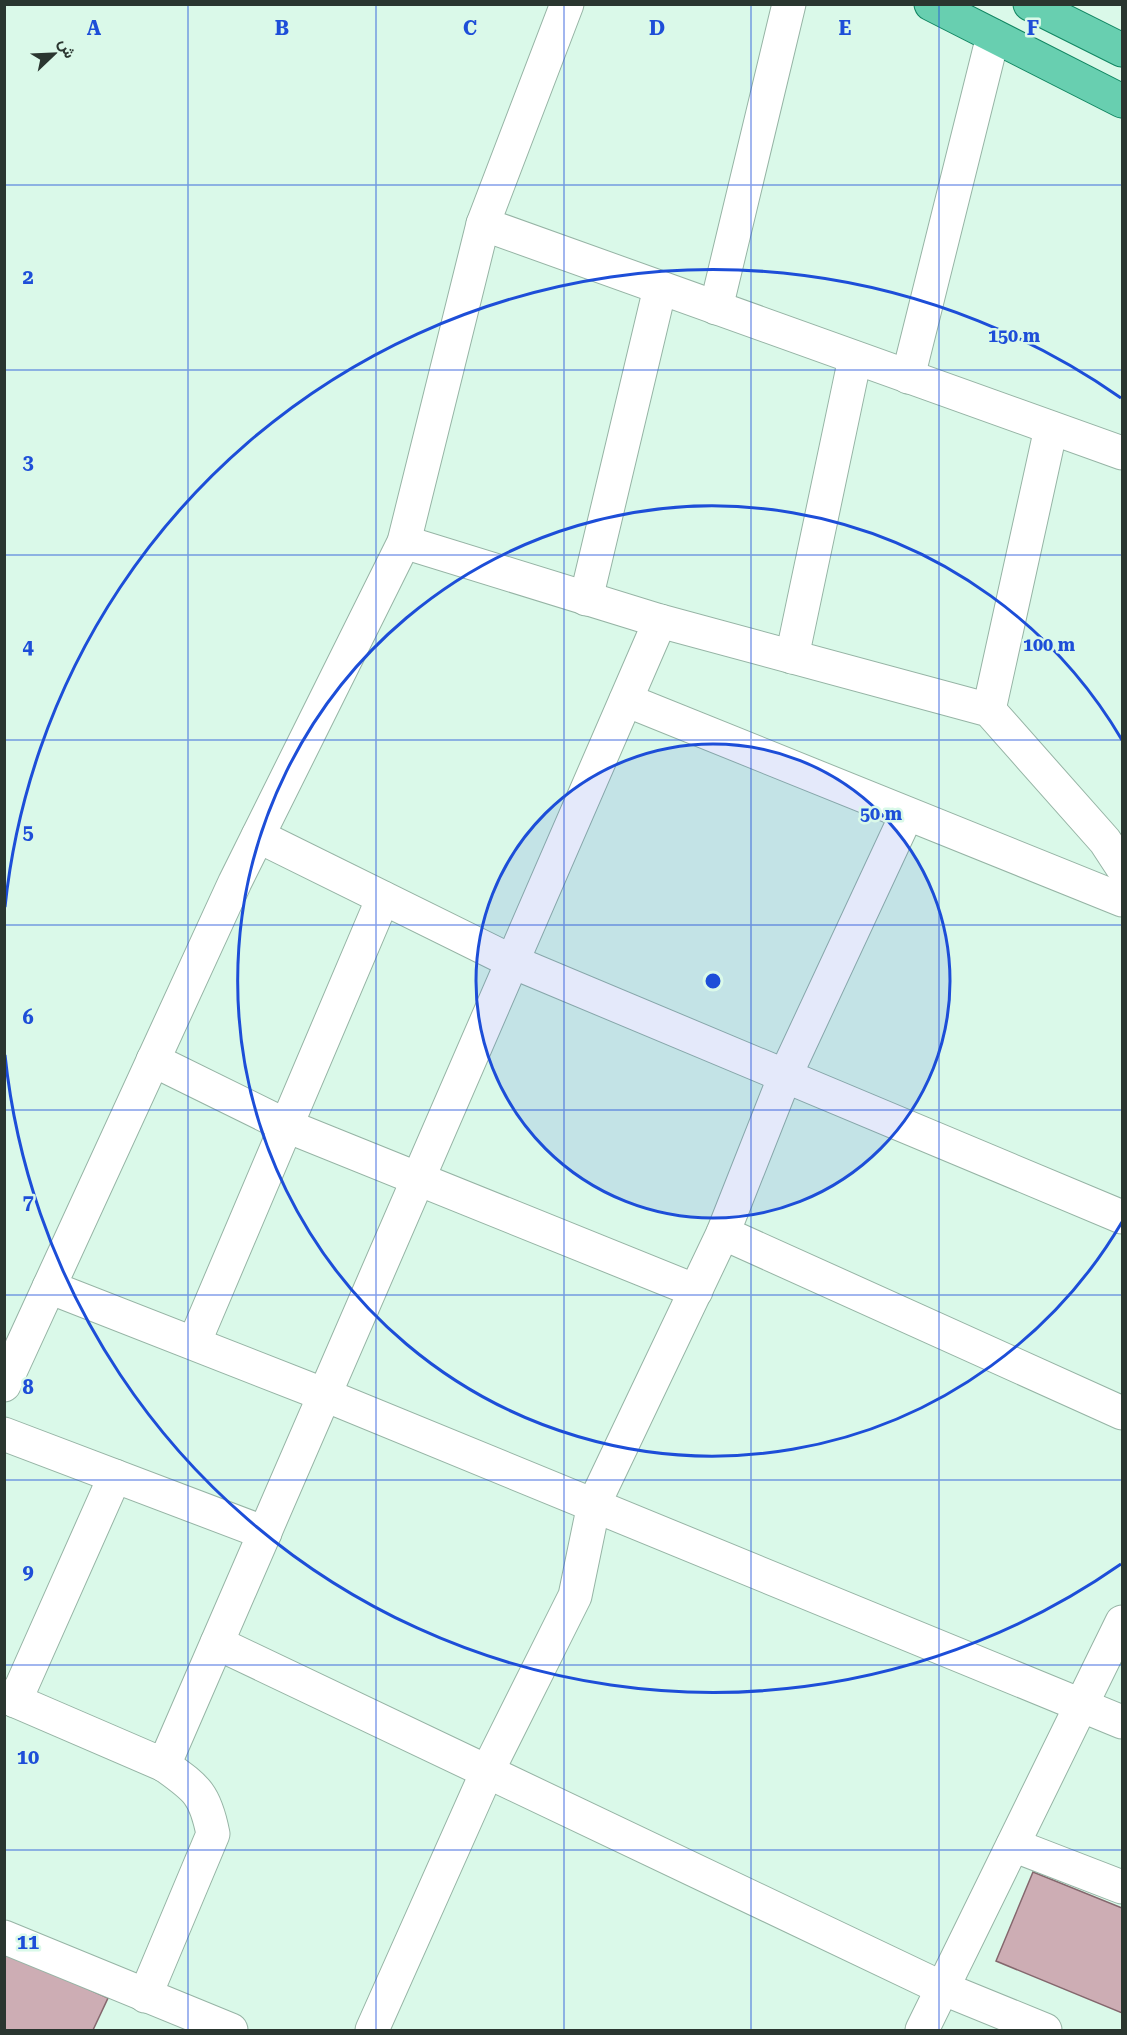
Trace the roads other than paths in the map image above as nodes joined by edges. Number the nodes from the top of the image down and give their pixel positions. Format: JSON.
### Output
{"nodes":[{"id":1,"x":567,"y":4,"type":"edge"},
{"id":2,"x":789,"y":4,"type":"edge"},
{"id":3,"x":931,"y":4,"type":"edge"},
{"id":4,"x":1030,"y":4,"type":"edge"},
{"id":5,"x":993,"y":36,"type":"junction"},
{"id":6,"x":1122,"y":50,"type":"edge"},
{"id":7,"x":1121,"y":98,"type":"edge"},
{"id":8,"x":483,"y":224,"type":"junction"},
{"id":9,"x":660,"y":288,"type":"junction"},
{"id":10,"x":716,"y":308,"type":"junction"},
{"id":11,"x":855,"y":358,"type":"junction"},
{"id":12,"x":908,"y":377,"type":"junction"},
{"id":13,"x":1051,"y":428,"type":"junction"},
{"id":14,"x":1122,"y":453,"type":"edge"},
{"id":15,"x":404,"y":542,"type":"junction"},
{"id":16,"x":586,"y":599,"type":"junction"},
{"id":17,"x":660,"y":621,"type":"junction"},
{"id":18,"x":792,"y":657,"type":"junction"},
{"id":19,"x":626,"y":700,"type":"junction"},
{"id":20,"x":989,"y":710,"type":"junction"},
{"id":21,"x":908,"y":814,"type":"junction"},
{"id":22,"x":258,"y":836,"type":"junction"},
{"id":23,"x":1122,"y":867,"type":"edge"},
{"id":24,"x":383,"y":898,"type":"junction"},
{"id":25,"x":1122,"y":900,"type":"edge"},
{"id":26,"x":513,"y":962,"type":"junction"},
{"id":27,"x":153,"y":1060,"type":"junction"},
{"id":28,"x":785,"y":1076,"type":"junction"},
{"id":29,"x":287,"y":1126,"type":"junction"},
{"id":30,"x":418,"y":1180,"type":"junction"},
{"id":31,"x":1122,"y":1217,"type":"edge"},
{"id":32,"x":723,"y":1233,"type":"junction"},
{"id":33,"x":49,"y":1287,"type":"junction"},
{"id":34,"x":696,"y":1291,"type":"junction"},
{"id":35,"x":194,"y":1343,"type":"junction"},
{"id":36,"x":7,"y":1371,"type":"edge"},
{"id":37,"x":325,"y":1395,"type":"junction"},
{"id":38,"x":1122,"y":1413,"type":"edge"},
{"id":39,"x":4,"y":1434,"type":"edge"},
{"id":40,"x":115,"y":1476,"type":"junction"},
{"id":41,"x":594,"y":1504,"type":"junction"},
{"id":42,"x":265,"y":1533,"type":"junction"},
{"id":43,"x":1122,"y":1622,"type":"edge"},
{"id":44,"x":217,"y":1643,"type":"junction"},
{"id":45,"x":10,"y":1698,"type":"edge"},
{"id":46,"x":1082,"y":1704,"type":"junction"},
{"id":47,"x":1122,"y":1722,"type":"edge"},
{"id":48,"x":164,"y":1765,"type":"junction"},
{"id":49,"x":487,"y":1772,"type":"junction"},
{"id":50,"x":1013,"y":1845,"type":"junction"},
{"id":51,"x":1122,"y":1887,"type":"edge"},
{"id":52,"x":4,"y":1937,"type":"edge"},
{"id":53,"x":942,"y":1988,"type":"junction"},
{"id":54,"x":145,"y":1996,"type":"junction"},
{"id":55,"x":231,"y":2031,"type":"edge"},
{"id":56,"x":372,"y":2031,"type":"edge"},
{"id":57,"x":922,"y":2031,"type":"edge"},
{"id":58,"x":1045,"y":2031,"type":"edge"}],
"edges":[{"from":1,"to":8,"type":"street"},
{"from":2,"to":10,"type":"street"},
{"from":3,"to":5,"type":"main road"},
{"from":4,"to":6,"type":"main road"},
{"from":5,"to":7,"type":"main road"},
{"from":5,"to":12,"type":"street"},
{"from":8,"to":9,"type":"street"},
{"from":8,"to":15,"type":"street"},
{"from":9,"to":10,"type":"street"},
{"from":9,"to":16,"type":"street"},
{"from":10,"to":11,"type":"street"},
{"from":11,"to":12,"type":"street"},
{"from":11,"to":18,"type":"street"},
{"from":12,"to":13,"type":"street"},
{"from":13,"to":14,"type":"street"},
{"from":13,"to":20,"type":"street"},
{"from":15,"to":16,"type":"street"},
{"from":15,"to":22,"type":"street"},
{"from":16,"to":17,"type":"street"},
{"from":17,"to":18,"type":"street"},
{"from":17,"to":19,"type":"street"},
{"from":18,"to":20,"type":"street"},
{"from":19,"to":21,"type":"street"},
{"from":19,"to":26,"type":"street"},
{"from":20,"to":23,"type":"street"},
{"from":21,"to":25,"type":"street"},
{"from":21,"to":28,"type":"street"},
{"from":22,"to":24,"type":"street"},
{"from":22,"to":27,"type":"street"},
{"from":24,"to":26,"type":"street"},
{"from":24,"to":29,"type":"street"},
{"from":26,"to":28,"type":"street"},
{"from":26,"to":30,"type":"street"},
{"from":27,"to":29,"type":"street"},
{"from":27,"to":33,"type":"street"},
{"from":28,"to":31,"type":"street"},
{"from":28,"to":32,"type":"street"},
{"from":29,"to":30,"type":"street"},
{"from":29,"to":35,"type":"street"},
{"from":30,"to":34,"type":"street"},
{"from":30,"to":37,"type":"street"},
{"from":32,"to":34,"type":"street"},
{"from":32,"to":38,"type":"street"},
{"from":33,"to":35,"type":"street"},
{"from":33,"to":36,"type":"street"},
{"from":34,"to":41,"type":"street"},
{"from":35,"to":37,"type":"street"},
{"from":37,"to":41,"type":"street"},
{"from":37,"to":42,"type":"street"},
{"from":39,"to":40,"type":"street"},
{"from":40,"to":42,"type":"street"},
{"from":40,"to":45,"type":"street"},
{"from":41,"to":46,"type":"street"},
{"from":41,"to":49,"type":"street"},
{"from":42,"to":44,"type":"street"},
{"from":43,"to":46,"type":"street"},
{"from":44,"to":48,"type":"street"},
{"from":44,"to":49,"type":"street"},
{"from":45,"to":48,"type":"street"},
{"from":46,"to":47,"type":"street"},
{"from":46,"to":50,"type":"street"},
{"from":48,"to":54,"type":"street"},
{"from":49,"to":53,"type":"street"},
{"from":49,"to":56,"type":"street"},
{"from":50,"to":51,"type":"street"},
{"from":50,"to":53,"type":"street"},
{"from":52,"to":54,"type":"street"},
{"from":53,"to":57,"type":"street"},
{"from":53,"to":58,"type":"street"},
{"from":54,"to":55,"type":"street"}]}
